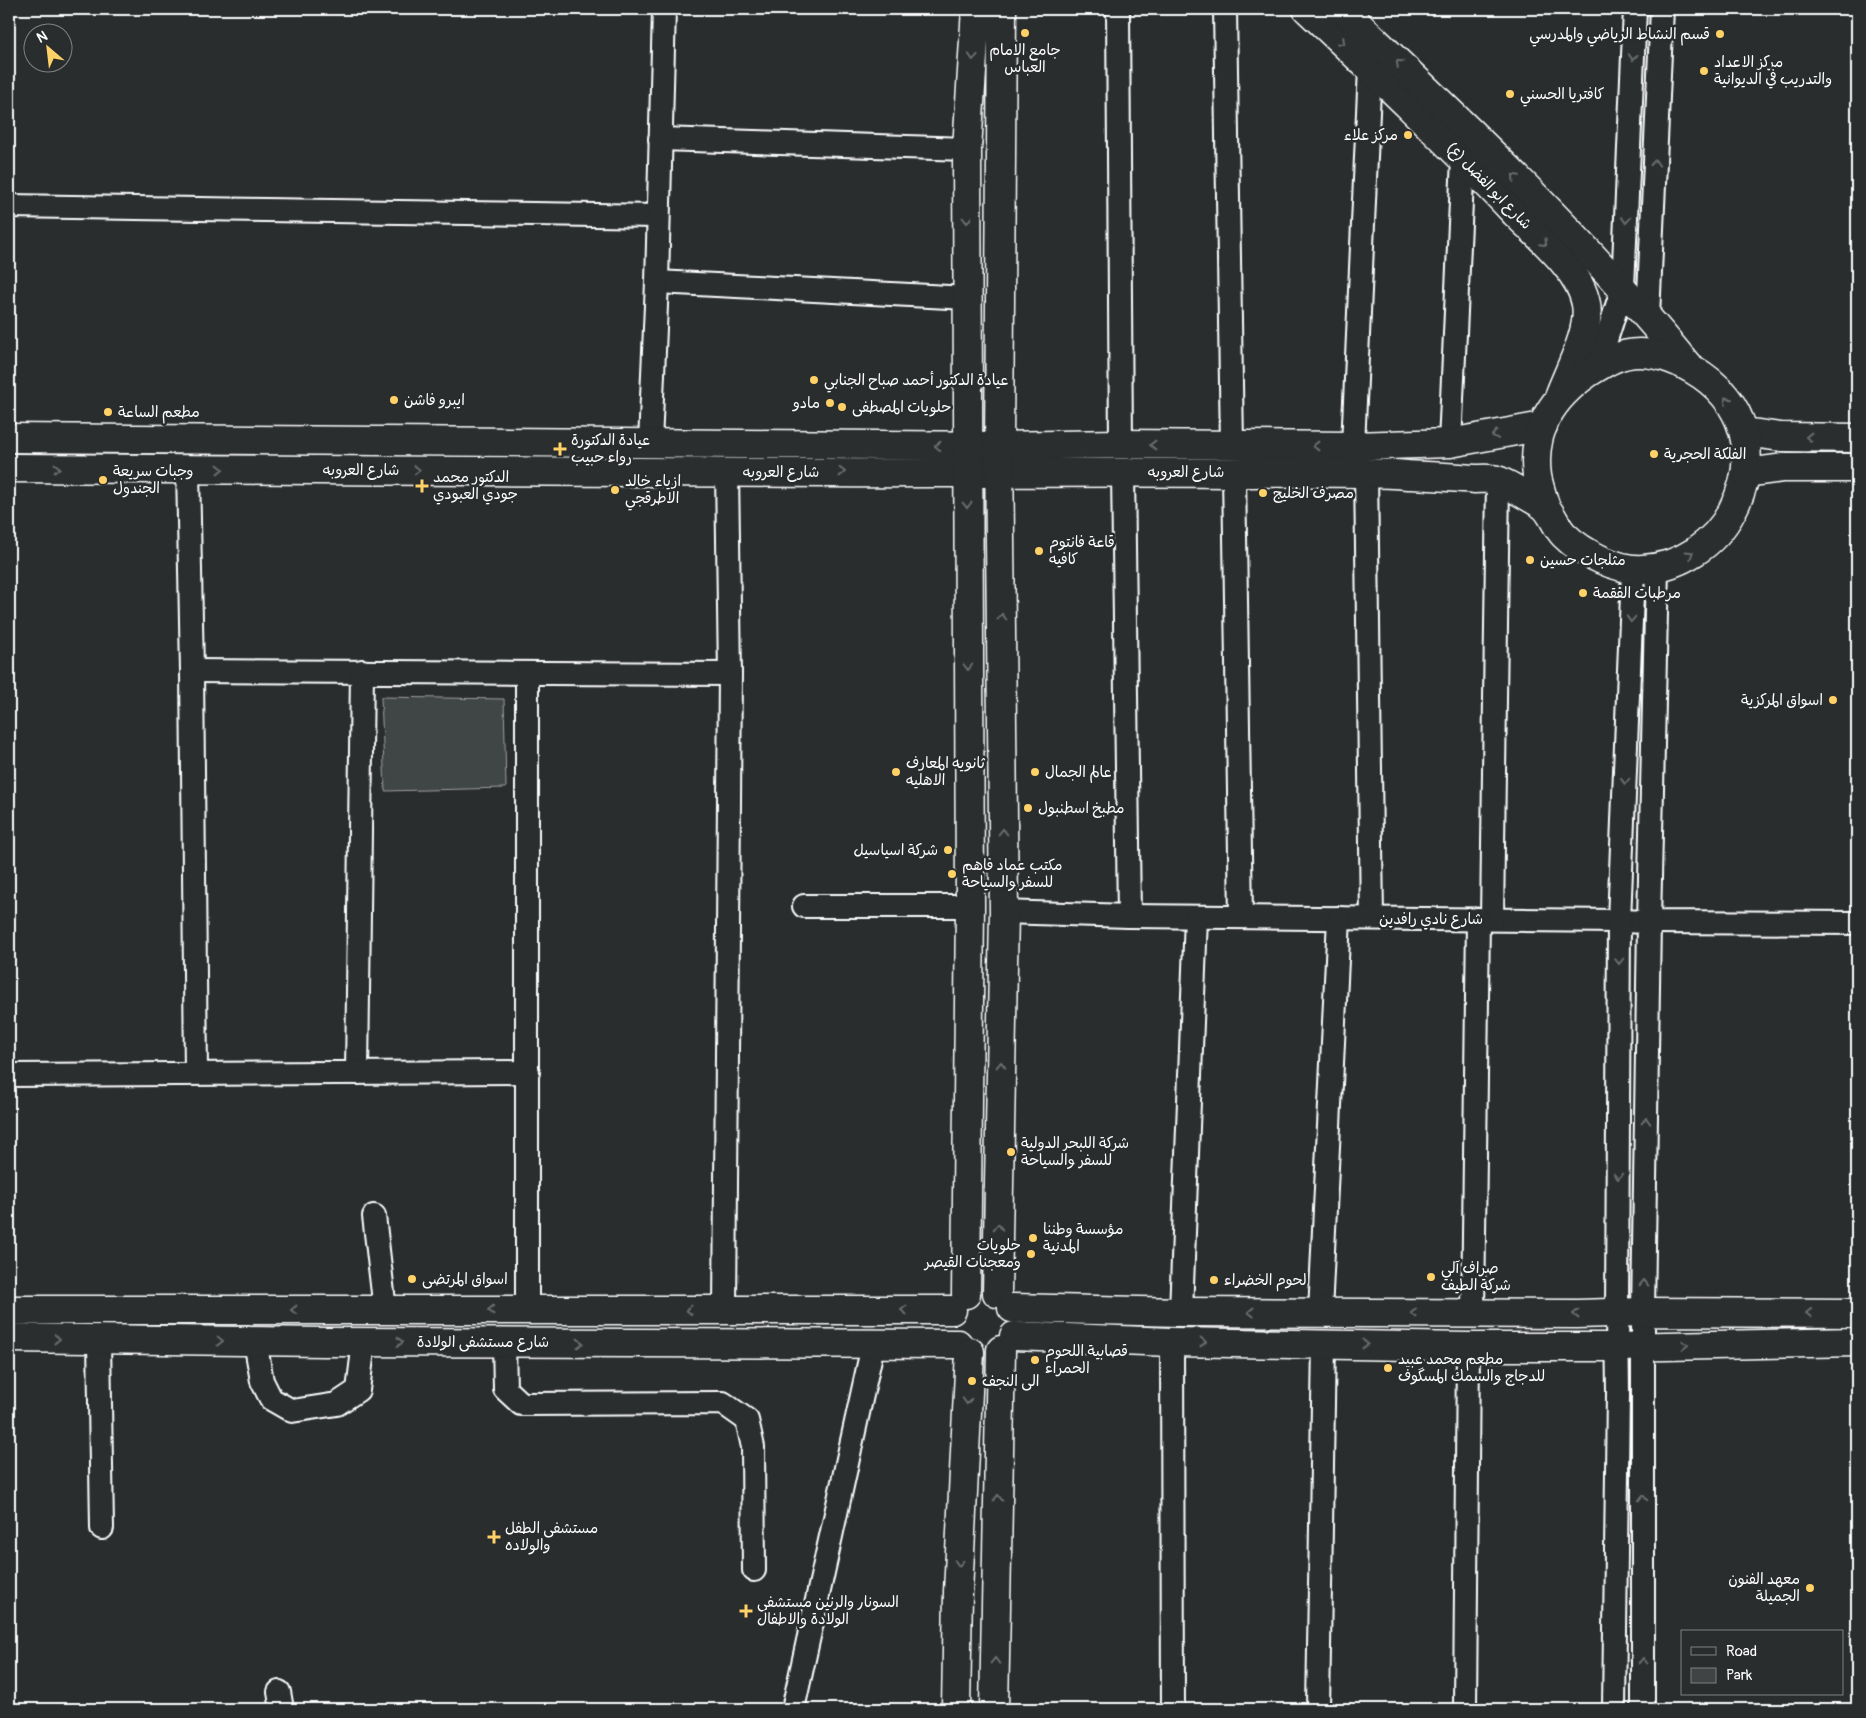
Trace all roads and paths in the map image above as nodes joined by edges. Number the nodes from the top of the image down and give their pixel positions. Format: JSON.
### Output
{"nodes":[{"id":1,"x":664,"y":9,"type":"edge"},
{"id":2,"x":976,"y":9,"type":"edge"},
{"id":3,"x":1002,"y":9,"type":"edge"},
{"id":4,"x":1118,"y":9,"type":"edge"},
{"id":5,"x":1225,"y":9,"type":"edge"},
{"id":6,"x":1307,"y":9,"type":"edge"},
{"id":7,"x":1342,"y":9,"type":"edge"},
{"id":8,"x":1635,"y":9,"type":"edge"},
{"id":9,"x":1662,"y":9,"type":"edge"},
{"id":10,"x":1370,"y":68,"type":"junction"},
{"id":11,"x":660,"y":139,"type":"junction"},
{"id":12,"x":967,"y":149,"type":"junction"},
{"id":13,"x":1463,"y":158,"type":"junction"},
{"id":14,"x":9,"y":206,"type":"edge"},
{"id":15,"x":658,"y":216,"type":"junction"},
{"id":16,"x":657,"y":282,"type":"junction"},
{"id":17,"x":1623,"y":287,"type":"junction"},
{"id":18,"x":968,"y":298,"type":"junction"},
{"id":19,"x":1648,"y":316,"type":"junction"},
{"id":20,"x":1597,"y":368,"type":"junction"},
{"id":21,"x":1690,"y":368,"type":"junction"},
{"id":22,"x":1558,"y":397,"type":"junction"},
{"id":23,"x":1543,"y":426,"type":"junction"},
{"id":24,"x":1744,"y":432,"type":"junction"},
{"id":25,"x":9,"y":438,"type":"edge"},
{"id":26,"x":1857,"y":438,"type":"edge"},
{"id":27,"x":650,"y":443,"type":"junction"},
{"id":28,"x":1450,"y":443,"type":"junction"},
{"id":29,"x":1121,"y":444,"type":"junction"},
{"id":30,"x":1232,"y":445,"type":"junction"},
{"id":31,"x":1353,"y":446,"type":"junction"},
{"id":32,"x":968,"y":459,"type":"junction"},
{"id":33,"x":1000,"y":459,"type":"junction"},
{"id":34,"x":9,"y":468,"type":"edge"},
{"id":35,"x":1857,"y":468,"type":"edge"},
{"id":36,"x":188,"y":469,"type":"junction"},
{"id":37,"x":727,"y":472,"type":"junction"},
{"id":38,"x":1123,"y":472,"type":"junction"},
{"id":39,"x":1366,"y":472,"type":"junction"},
{"id":40,"x":1234,"y":473,"type":"junction"},
{"id":41,"x":1746,"y":473,"type":"junction"},
{"id":42,"x":1498,"y":480,"type":"junction"},
{"id":43,"x":1546,"y":508,"type":"junction"},
{"id":44,"x":1645,"y":569,"type":"junction"},
{"id":45,"x":362,"y":671,"type":"junction"},
{"id":46,"x":192,"y":672,"type":"junction"},
{"id":47,"x":526,"y":673,"type":"junction"},
{"id":48,"x":730,"y":674,"type":"junction"},
{"id":49,"x":804,"y":906,"type":"dead end"},
{"id":50,"x":970,"y":906,"type":"junction"},
{"id":51,"x":1004,"y":912,"type":"junction"},
{"id":52,"x":1129,"y":916,"type":"junction"},
{"id":53,"x":1196,"y":917,"type":"junction"},
{"id":54,"x":1241,"y":917,"type":"junction"},
{"id":55,"x":1339,"y":918,"type":"junction"},
{"id":56,"x":1372,"y":918,"type":"junction"},
{"id":57,"x":1485,"y":919,"type":"junction"},
{"id":58,"x":1619,"y":920,"type":"junction"},
{"id":59,"x":1649,"y":922,"type":"junction"},
{"id":60,"x":1857,"y":923,"type":"edge"},
{"id":61,"x":528,"y":1072,"type":"junction"},
{"id":62,"x":196,"y":1073,"type":"junction"},
{"id":63,"x":357,"y":1073,"type":"junction"},
{"id":64,"x":9,"y":1075,"type":"edge"},
{"id":65,"x":374,"y":1216,"type":"dead end"},
{"id":66,"x":1005,"y":1301,"type":"junction"},
{"id":67,"x":959,"y":1302,"type":"junction"},
{"id":68,"x":9,"y":1310,"type":"edge"},
{"id":69,"x":326,"y":1310,"type":"junction"},
{"id":70,"x":385,"y":1310,"type":"junction"},
{"id":71,"x":527,"y":1310,"type":"junction"},
{"id":72,"x":725,"y":1310,"type":"junction"},
{"id":73,"x":1181,"y":1312,"type":"junction"},
{"id":74,"x":1320,"y":1313,"type":"junction"},
{"id":75,"x":1630,"y":1313,"type":"junction"},
{"id":76,"x":1857,"y":1313,"type":"edge"},
{"id":77,"x":1472,"y":1314,"type":"junction"},
{"id":78,"x":9,"y":1338,"type":"edge"},
{"id":79,"x":99,"y":1339,"type":"junction"},
{"id":80,"x":255,"y":1341,"type":"junction"},
{"id":81,"x":323,"y":1342,"type":"junction"},
{"id":82,"x":364,"y":1342,"type":"junction"},
{"id":83,"x":504,"y":1342,"type":"junction"},
{"id":84,"x":1172,"y":1342,"type":"junction"},
{"id":85,"x":1857,"y":1342,"type":"edge"},
{"id":86,"x":1007,"y":1343,"type":"junction"},
{"id":87,"x":1324,"y":1343,"type":"junction"},
{"id":88,"x":873,"y":1345,"type":"junction"},
{"id":89,"x":1631,"y":1346,"type":"junction"},
{"id":90,"x":1468,"y":1347,"type":"junction"},
{"id":91,"x":964,"y":1348,"type":"junction"},
{"id":92,"x":102,"y":1528,"type":"dead end"},
{"id":93,"x":754,"y":1570,"type":"dead end"},
{"id":94,"x":793,"y":1709,"type":"edge"},
{"id":95,"x":956,"y":1709,"type":"edge"},
{"id":96,"x":994,"y":1709,"type":"edge"},
{"id":97,"x":1173,"y":1709,"type":"edge"},
{"id":98,"x":1318,"y":1709,"type":"edge"},
{"id":99,"x":1465,"y":1709,"type":"edge"},
{"id":100,"x":1614,"y":1709,"type":"edge"},
{"id":101,"x":1643,"y":1709,"type":"edge"}],
"edges":[{"from":1,"to":11,"type":"street"},
{"from":2,"to":12,"type":"main road","one_way":true},
{"from":3,"to":33,"type":"main road"},
{"from":4,"to":29,"type":"street"},
{"from":5,"to":30,"type":"street"},
{"from":6,"to":10,"type":"main road","name":"شارع ابو الفضل (ع)","one_way":true},
{"from":17,"to":7,"type":"main road","name":"شارع ابو الفضل (ع)","one_way":true},
{"from":8,"to":17,"type":"street","one_way":true},
{"from":19,"to":9,"type":"street","one_way":true},
{"from":10,"to":13,"type":"main road","name":"شارع ابو الفضل (ع)"},
{"from":10,"to":31,"type":"street"},
{"from":11,"to":12,"type":"street"},
{"from":11,"to":15,"type":"street"},
{"from":12,"to":18,"type":"main road","one_way":true},
{"from":13,"to":22,"type":"main road","name":"شارع ابو الفضل (ع)","one_way":true},
{"from":13,"to":28,"type":"street"},
{"from":14,"to":15,"type":"street"},
{"from":15,"to":16,"type":"street"},
{"from":16,"to":18,"type":"street"},
{"from":16,"to":27,"type":"street"},
{"from":17,"to":19,"type":"main road","name":"شارع ابو الفضل (ع)"},
{"from":17,"to":20,"type":"street"},
{"from":18,"to":32,"type":"main road"},
{"from":19,"to":21,"type":"main road","name":"شارع ابو الفضل (ع)"},
{"from":20,"to":21,"type":"main road"},
{"from":20,"to":22,"type":"main road"},
{"from":24,"to":21,"type":"main road","one_way":true},
{"from":22,"to":23,"type":"main road","name":"شارع ابو الفضل (ع)"},
{"from":23,"to":28,"type":"main road","name":"شارع العروبه","one_way":true},
{"from":23,"to":43,"type":"main road","name":"شارع ابو الفضل (ع)"},
{"from":26,"to":24,"type":"main road","one_way":true},
{"from":24,"to":41,"type":"main road"},
{"from":25,"to":27,"type":"main road","name":"شارع العروبه"},
{"from":32,"to":27,"type":"main road","name":"شارع العروبه","one_way":true},
{"from":28,"to":31,"type":"main road","name":"شارع العروبه"},
{"from":30,"to":29,"type":"main road","name":"شارع العروبه","one_way":true},
{"from":29,"to":33,"type":"main road","name":"شارع العروبه"},
{"from":31,"to":30,"type":"main road","name":"شارع العروبه","one_way":true},
{"from":32,"to":33,"type":"main road","name":"شارع العروبه"},
{"from":37,"to":32,"type":"main road","name":"شارع العروبه","one_way":true},
{"from":32,"to":50,"type":"main road","one_way":true},
{"from":33,"to":38,"type":"main road","name":"شارع العروبه"},
{"from":51,"to":33,"type":"main road","one_way":true},
{"from":34,"to":36,"type":"main road","name":"شارع العروبه","one_way":true},
{"from":35,"to":41,"type":"main road"},
{"from":36,"to":37,"type":"main road","name":"شارع العروبه","one_way":true},
{"from":36,"to":46,"type":"street"},
{"from":37,"to":48,"type":"street"},
{"from":38,"to":40,"type":"main road","name":"شارع العروبه"},
{"from":38,"to":52,"type":"street"},
{"from":39,"to":40,"type":"main road","name":"شارع العروبه"},
{"from":39,"to":42,"type":"main road","name":"شارع العروبه"},
{"from":39,"to":56,"type":"street"},
{"from":40,"to":54,"type":"street"},
{"from":44,"to":41,"type":"main road","one_way":true},
{"from":42,"to":43,"type":"main road","name":"شارع العروبه"},
{"from":42,"to":57,"type":"street"},
{"from":43,"to":44,"type":"main road"},
{"from":44,"to":58,"type":"street","one_way":true},
{"from":44,"to":59,"type":"street"},
{"from":45,"to":46,"type":"street"},
{"from":45,"to":47,"type":"street"},
{"from":45,"to":63,"type":"street"},
{"from":46,"to":62,"type":"street"},
{"from":47,"to":48,"type":"street"},
{"from":47,"to":61,"type":"street"},
{"from":48,"to":72,"type":"street"},
{"from":49,"to":50,"type":"street"},
{"from":50,"to":67,"type":"main road"},
{"from":51,"to":52,"type":"street","name":"شارع نادي رافدين"},
{"from":66,"to":51,"type":"main road","one_way":true},
{"from":52,"to":53,"type":"street","name":"شارع نادي رافدين"},
{"from":53,"to":54,"type":"street","name":"شارع نادي رافدين"},
{"from":53,"to":73,"type":"street"},
{"from":54,"to":55,"type":"street","name":"شارع نادي رافدين"},
{"from":55,"to":56,"type":"street","name":"شارع نادي رافدين"},
{"from":55,"to":74,"type":"street"},
{"from":56,"to":57,"type":"street","name":"شارع نادي رافدين"},
{"from":57,"to":58,"type":"street","name":"شارع نادي رافدين"},
{"from":57,"to":77,"type":"street"},
{"from":58,"to":59,"type":"street","name":"شارع نادي رافدين"},
{"from":58,"to":75,"type":"street","one_way":true},
{"from":59,"to":60,"type":"street","name":"شارع نادي رافدين"},
{"from":75,"to":59,"type":"street","one_way":true},
{"from":61,"to":63,"type":"street"},
{"from":61,"to":71,"type":"street"},
{"from":62,"to":63,"type":"street"},
{"from":62,"to":64,"type":"street"},
{"from":65,"to":70,"type":"street"},
{"from":66,"to":67,"type":"main road"},
{"from":66,"to":73,"type":"main road"},
{"from":66,"to":86,"type":"main road"},
{"from":67,"to":72,"type":"main road","one_way":true},
{"from":67,"to":91,"type":"main road"},
{"from":69,"to":68,"type":"main road","one_way":true},
{"from":69,"to":70,"type":"main road"},
{"from":69,"to":81,"type":"main road"},
{"from":71,"to":70,"type":"main road","one_way":true},
{"from":72,"to":71,"type":"main road","one_way":true},
{"from":74,"to":73,"type":"main road","one_way":true},
{"from":77,"to":74,"type":"main road","one_way":true},
{"from":76,"to":75,"type":"main road","one_way":true},
{"from":75,"to":77,"type":"main road","one_way":true},
{"from":75,"to":89,"type":"street"},
{"from":78,"to":79,"type":"main road","name":"شارع مستشفى الولادة","one_way":true},
{"from":79,"to":80,"type":"main road","name":"شارع مستشفى الولادة","one_way":true},
{"from":79,"to":92,"type":"street"},
{"from":80,"to":81,"type":"main road","name":"شارع مستشفى الولادة"},
{"from":80,"to":82,"type":"street"},
{"from":81,"to":82,"type":"main road","name":"شارع مستشفى الولادة"},
{"from":82,"to":83,"type":"main road","name":"شارع مستشفى الولادة","one_way":true},
{"from":83,"to":88,"type":"main road","name":"شارع مستشفى الولادة","one_way":true},
{"from":83,"to":93,"type":"street"},
{"from":84,"to":86,"type":"main road"},
{"from":84,"to":87,"type":"main road","one_way":true},
{"from":84,"to":97,"type":"street"},
{"from":89,"to":85,"type":"main road","one_way":true},
{"from":86,"to":91,"type":"main road"},
{"from":96,"to":86,"type":"main road","one_way":true},
{"from":87,"to":90,"type":"main road","one_way":true},
{"from":87,"to":98,"type":"street"},
{"from":88,"to":91,"type":"main road","name":"شارع مستشفى الولادة"},
{"from":88,"to":94,"type":"street"},
{"from":89,"to":90,"type":"main road"},
{"from":89,"to":100,"type":"street"},
{"from":101,"to":89,"type":"street","one_way":true},
{"from":90,"to":99,"type":"street"},
{"from":91,"to":95,"type":"main road","one_way":true}]}
